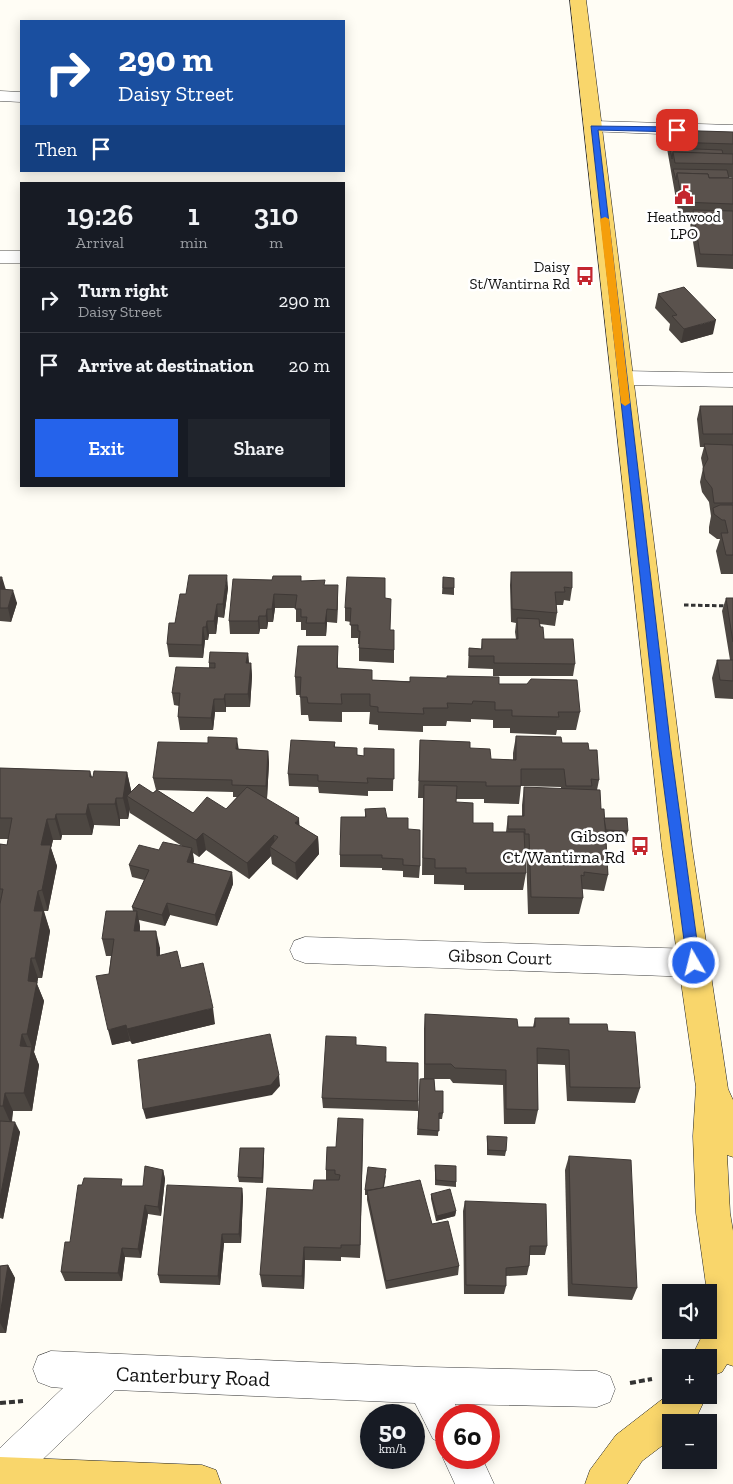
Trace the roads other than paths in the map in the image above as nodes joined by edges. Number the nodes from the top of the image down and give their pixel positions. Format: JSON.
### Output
{"nodes":[{"id":1,"x":578,"y":0,"type":"edge"},
{"id":2,"x":0,"y":96,"type":"edge"},
{"id":3,"x":20,"y":97,"type":"edge"},
{"id":4,"x":594,"y":127,"type":"junction"},
{"id":5,"x":733,"y":131,"type":"edge"},
{"id":6,"x":0,"y":257,"type":"edge"},
{"id":7,"x":20,"y":257,"type":"edge"},
{"id":8,"x":622,"y":378,"type":"junction"},
{"id":9,"x":733,"y":380,"type":"edge"},
{"id":10,"x":305,"y":950,"type":"dead end"},
{"id":11,"x":694,"y":963,"type":"junction"},
{"id":12,"x":712,"y":1087,"type":"junction"},
{"id":13,"x":733,"y":1141,"type":"edge"},
{"id":14,"x":731,"y":1336,"type":"edge"},
{"id":15,"x":717,"y":1351,"type":"edge"},
{"id":16,"x":51,"y":1369,"type":"dead end"},
{"id":17,"x":108,"y":1371,"type":"junction"},
{"id":18,"x":426,"y":1385,"type":"junction"},
{"id":19,"x":597,"y":1389,"type":"dead end"},
{"id":20,"x":435,"y":1404,"type":"edge"},
{"id":21,"x":683,"y":1404,"type":"edge"},
{"id":22,"x":468,"y":1469,"type":"edge"},
{"id":23,"x":0,"y":1475,"type":"edge"},
{"id":24,"x":202,"y":1484,"type":"edge"},
{"id":25,"x":475,"y":1484,"type":"edge"},
{"id":26,"x":604,"y":1484,"type":"edge"}],
"edges":[{"from":1,"to":4,"type":"main road"},
{"from":2,"to":3,"type":"street"},
{"from":4,"to":5,"type":"street"},
{"from":4,"to":8,"type":"main road"},
{"from":6,"to":7,"type":"street"},
{"from":8,"to":9,"type":"street"},
{"from":8,"to":11,"type":"main road"},
{"from":10,"to":11,"type":"street","name":"Gibson Court"},
{"from":11,"to":12,"type":"main road"},
{"from":12,"to":13,"type":"main road"},
{"from":12,"to":14,"type":"main road"},
{"from":14,"to":15,"type":"main road"},
{"from":16,"to":17,"type":"street"},
{"from":17,"to":18,"type":"street","name":"Canterbury Road"},
{"from":17,"to":23,"type":"street","name":"Canterbury Road"},
{"from":18,"to":19,"type":"street","name":"Canterbury Road"},
{"from":18,"to":20,"type":"street"},
{"from":21,"to":26,"type":"main road"},
{"from":22,"to":25,"type":"street"},
{"from":23,"to":24,"type":"main road","name":"Canterbury Road"}]}
